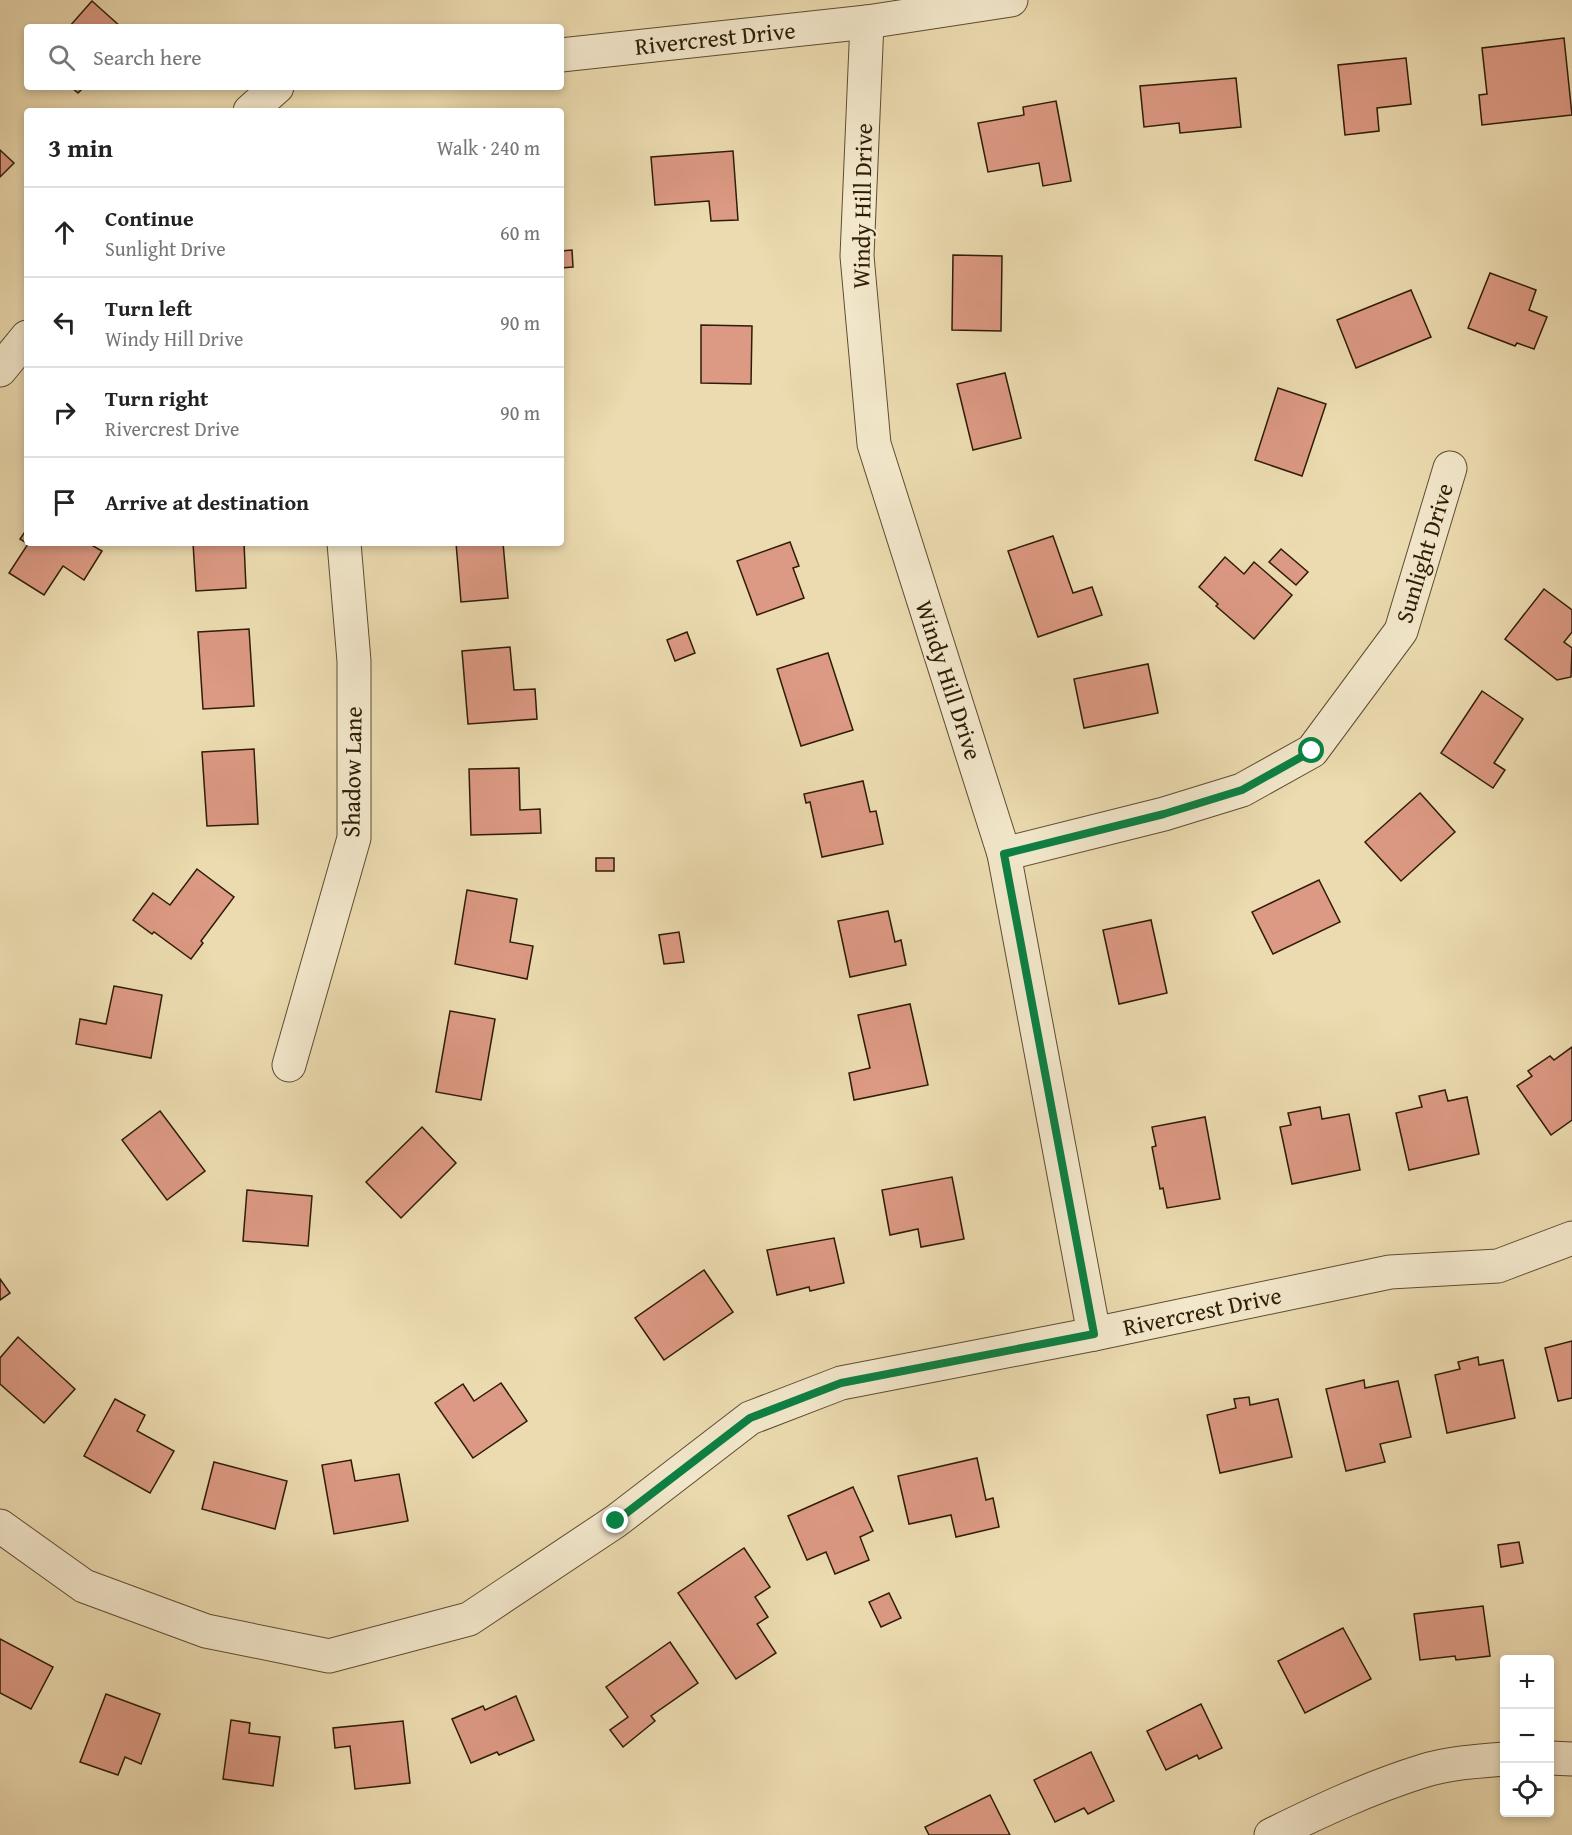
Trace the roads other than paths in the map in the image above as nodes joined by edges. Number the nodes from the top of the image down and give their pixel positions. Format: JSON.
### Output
{"nodes":[{"id":1,"x":1011,"y":0,"type":"edge"},
{"id":2,"x":867,"y":22,"type":"junction"},
{"id":3,"x":564,"y":55,"type":"edge"},
{"id":4,"x":274,"y":90,"type":"edge"},
{"id":5,"x":254,"y":108,"type":"edge"},
{"id":6,"x":24,"y":342,"type":"edge"},
{"id":7,"x":0,"y":370,"type":"edge"},
{"id":8,"x":1450,"y":468,"type":"dead end"},
{"id":9,"x":344,"y":546,"type":"edge"},
{"id":10,"x":1004,"y":854,"type":"junction"},
{"id":11,"x":289,"y":1065,"type":"dead end"},
{"id":12,"x":1572,"y":1238,"type":"edge"},
{"id":13,"x":1094,"y":1334,"type":"junction"},
{"id":14,"x":0,"y":1526,"type":"edge"},
{"id":15,"x":1554,"y":1758,"type":"edge"},
{"id":16,"x":1500,"y":1759,"type":"edge"},
{"id":17,"x":1572,"y":1759,"type":"edge"},
{"id":18,"x":1271,"y":1835,"type":"edge"}],
"edges":[{"from":1,"to":2,"type":"street","name":"Rivercrest Drive"},
{"from":2,"to":3,"type":"street","name":"Rivercrest Drive"},
{"from":2,"to":10,"type":"street","name":"Windy Hill Drive"},
{"from":4,"to":5,"type":"street"},
{"from":6,"to":7,"type":"street"},
{"from":8,"to":10,"type":"street","name":"Sunlight Drive"},
{"from":9,"to":11,"type":"street","name":"Shadow Lane"},
{"from":10,"to":13,"type":"street","name":"Windy Hill Drive"},
{"from":12,"to":13,"type":"street","name":"Rivercrest Drive"},
{"from":13,"to":14,"type":"street","name":"Rivercrest Drive"},
{"from":15,"to":17,"type":"street"},
{"from":16,"to":18,"type":"street"}]}
